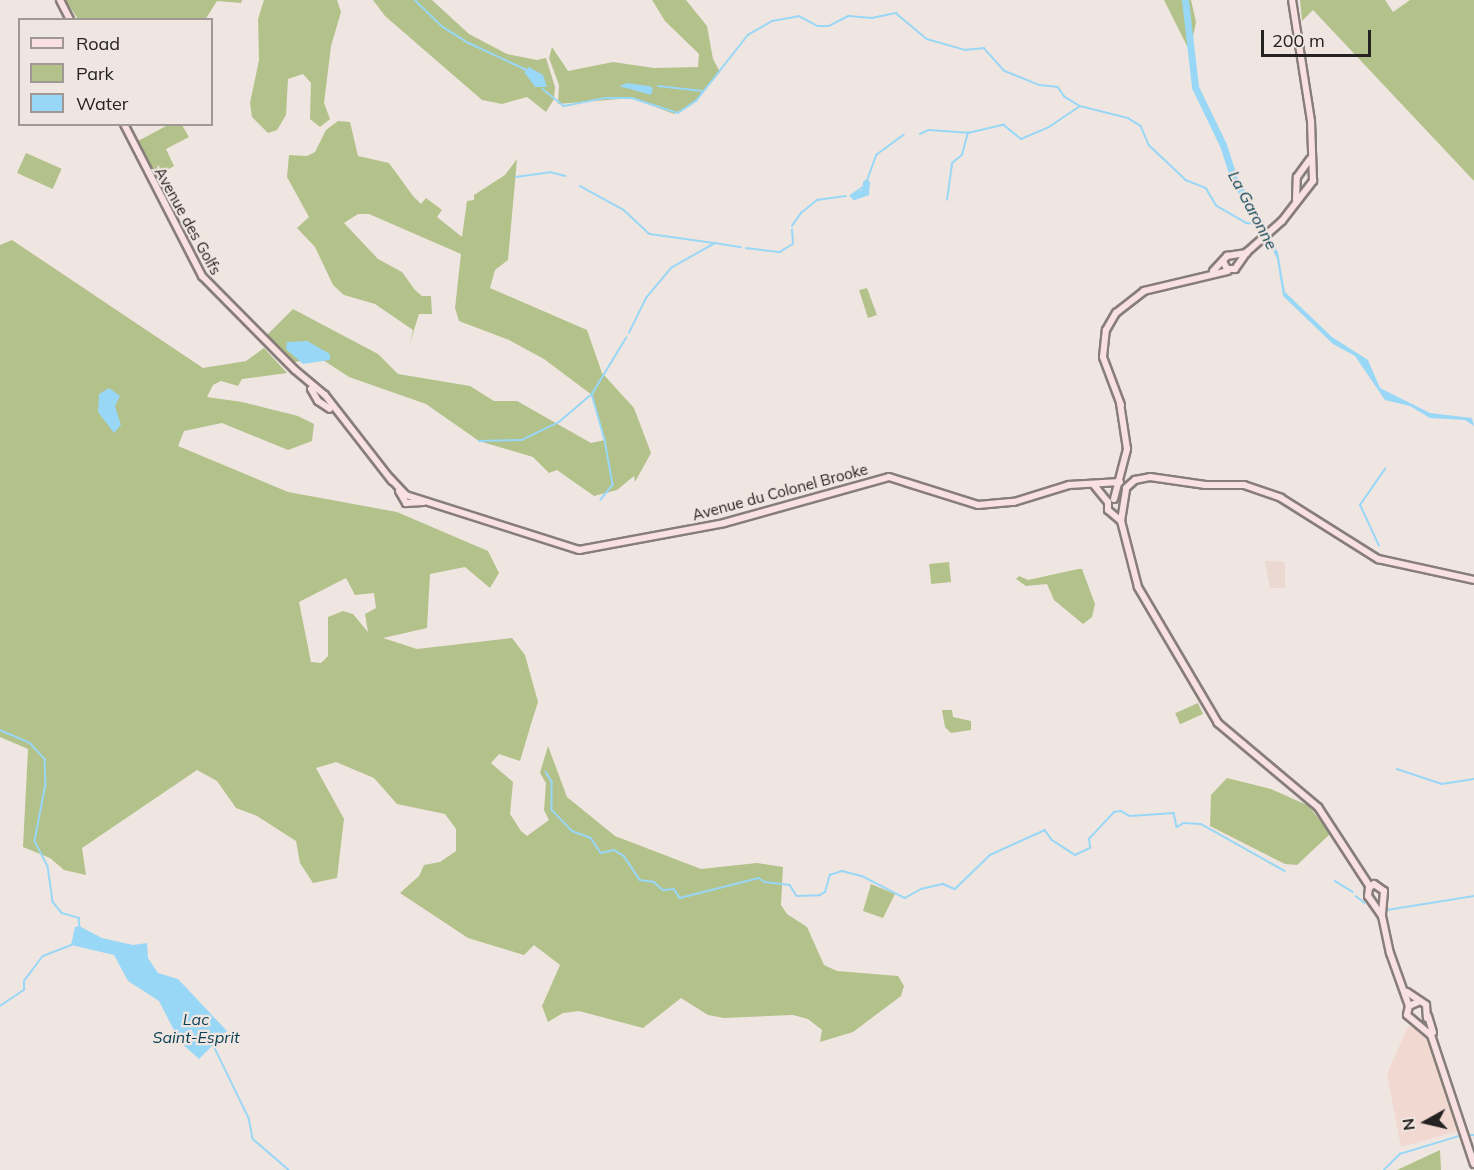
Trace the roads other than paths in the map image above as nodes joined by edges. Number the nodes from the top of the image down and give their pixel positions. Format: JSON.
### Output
{"nodes":[{"id":1,"x":60,"y":0,"type":"edge"},
{"id":2,"x":1292,"y":0,"type":"edge"},
{"id":3,"x":69,"y":18,"type":"edge"},
{"id":4,"x":125,"y":126,"type":"edge"},
{"id":5,"x":1310,"y":158,"type":"junction"},
{"id":6,"x":1303,"y":171,"type":"junction"},
{"id":7,"x":1311,"y":174,"type":"junction"},
{"id":8,"x":1299,"y":183,"type":"junction"},
{"id":9,"x":1308,"y":186,"type":"junction"},
{"id":10,"x":1296,"y":200,"type":"junction"},
{"id":11,"x":1247,"y":252,"type":"junction"},
{"id":12,"x":1233,"y":256,"type":"junction"},
{"id":13,"x":1223,"y":261,"type":"junction"},
{"id":14,"x":1238,"y":264,"type":"junction"},
{"id":15,"x":1229,"y":270,"type":"junction"},
{"id":16,"x":1211,"y":273,"type":"junction"},
{"id":17,"x":1124,"y":472,"type":"junction"},
{"id":18,"x":1135,"y":480,"type":"junction"},
{"id":19,"x":1120,"y":482,"type":"junction"},
{"id":20,"x":1094,"y":485,"type":"junction"},
{"id":21,"x":1125,"y":493,"type":"junction"},
{"id":22,"x":409,"y":498,"type":"joint"},
{"id":23,"x":1114,"y":500,"type":"junction"},
{"id":24,"x":1122,"y":509,"type":"junction"},
{"id":25,"x":1114,"y":514,"type":"junction"},
{"id":26,"x":1121,"y":521,"type":"junction"},
{"id":27,"x":1474,"y":580,"type":"edge"},
{"id":28,"x":1372,"y":886,"type":"junction"},
{"id":29,"x":1383,"y":897,"type":"junction"},
{"id":30,"x":1374,"y":901,"type":"junction"},
{"id":31,"x":1382,"y":916,"type":"junction"},
{"id":32,"x":1404,"y":989,"type":"junction"},
{"id":33,"x":1418,"y":1002,"type":"junction"},
{"id":34,"x":1409,"y":1006,"type":"junction"},
{"id":35,"x":1428,"y":1016,"type":"junction"},
{"id":36,"x":1419,"y":1023,"type":"junction"},
{"id":37,"x":1448,"y":1079,"type":"junction"},
{"id":38,"x":1474,"y":1164,"type":"edge"}],
"edges":[{"from":1,"to":3,"type":"main road"},
{"from":2,"to":5,"type":"main road"},
{"from":4,"to":22,"type":"main road","name":"Avenue des Golfs"},
{"from":5,"to":6,"type":"main road"},
{"from":5,"to":7,"type":"main road"},
{"from":6,"to":7,"type":"main road"},
{"from":6,"to":8,"type":"main road"},
{"from":7,"to":9,"type":"main road"},
{"from":8,"to":9,"type":"main road"},
{"from":8,"to":10,"type":"main road"},
{"from":9,"to":10,"type":"main road"},
{"from":10,"to":11,"type":"main road"},
{"from":11,"to":12,"type":"main road"},
{"from":11,"to":14,"type":"main road"},
{"from":12,"to":13,"type":"main road"},
{"from":12,"to":14,"type":"main road"},
{"from":13,"to":15,"type":"main road"},
{"from":13,"to":16,"type":"main road"},
{"from":14,"to":15,"type":"main road"},
{"from":15,"to":16,"type":"main road"},
{"from":16,"to":17,"type":"main road"},
{"from":17,"to":18,"type":"main road"},
{"from":17,"to":19,"type":"main road"},
{"from":18,"to":21,"type":"main road"},
{"from":18,"to":27,"type":"main road"},
{"from":19,"to":20,"type":"main road","name":"Avenue du Colonel Brooke"},
{"from":19,"to":23,"type":"main road"},
{"from":20,"to":22,"type":"main road","name":"Avenue du Colonel Brooke"},
{"from":20,"to":23,"type":"main road"},
{"from":21,"to":23,"type":"main road"},
{"from":21,"to":24,"type":"main road"},
{"from":23,"to":24,"type":"main road"},
{"from":23,"to":25,"type":"main road"},
{"from":24,"to":25,"type":"main road"},
{"from":24,"to":26,"type":"main road"},
{"from":25,"to":26,"type":"main road"},
{"from":26,"to":28,"type":"main road"},
{"from":28,"to":29,"type":"main road"},
{"from":28,"to":30,"type":"main road"},
{"from":29,"to":30,"type":"main road"},
{"from":29,"to":31,"type":"main road"},
{"from":30,"to":31,"type":"main road"},
{"from":31,"to":32,"type":"main road"},
{"from":32,"to":33,"type":"main road"},
{"from":32,"to":34,"type":"main road"},
{"from":33,"to":34,"type":"main road"},
{"from":33,"to":35,"type":"main road"},
{"from":34,"to":36,"type":"main road"},
{"from":35,"to":36,"type":"main road"},
{"from":35,"to":37,"type":"main road"},
{"from":36,"to":37,"type":"main road"},
{"from":37,"to":38,"type":"main road"}]}
